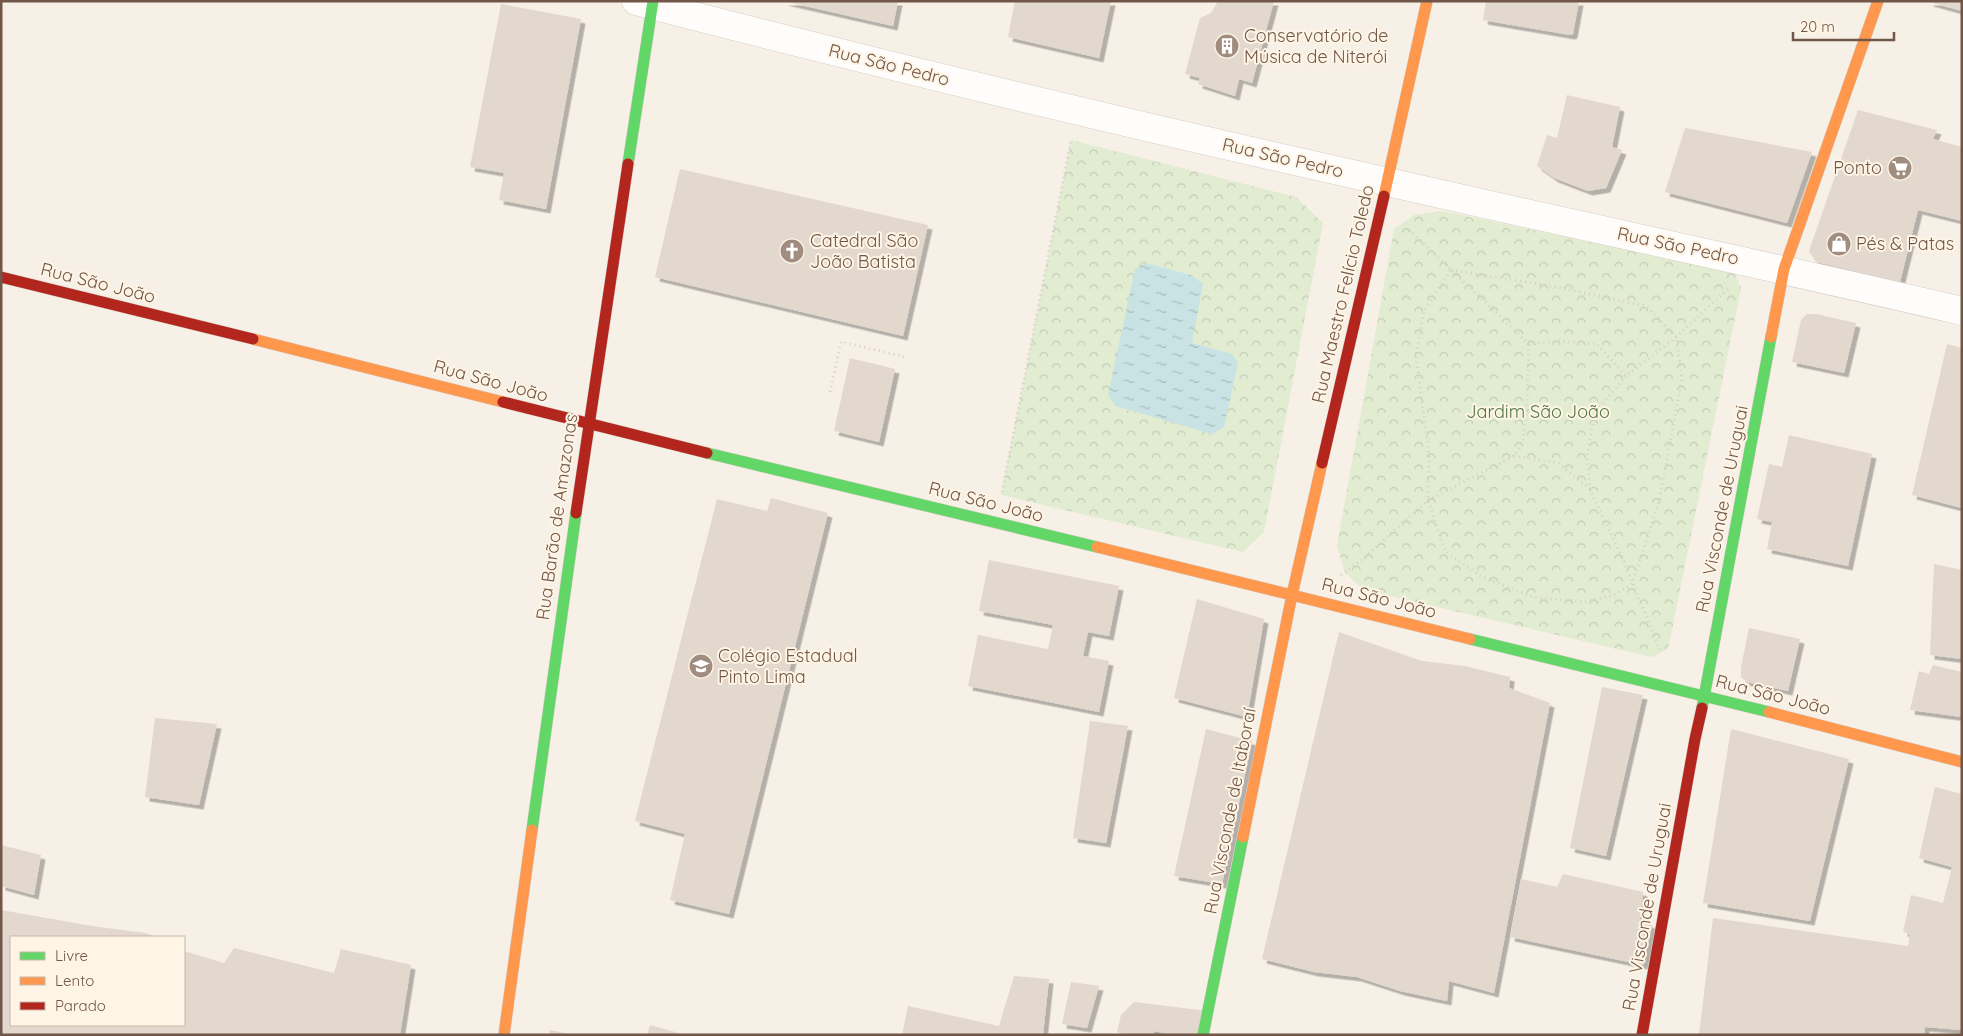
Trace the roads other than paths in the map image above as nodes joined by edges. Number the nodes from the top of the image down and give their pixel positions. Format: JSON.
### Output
{"nodes":[{"id":1,"x":1427,"y":1,"type":"edge"},
{"id":2,"x":1878,"y":1,"type":"edge"},
{"id":3,"x":647,"y":3,"type":"edge"},
{"id":4,"x":1387,"y":182,"type":"junction"},
{"id":5,"x":1784,"y":269,"type":"junction"},
{"id":6,"x":1,"y":277,"type":"edge"},
{"id":7,"x":1962,"y":311,"type":"edge"},
{"id":8,"x":588,"y":424,"type":"junction"},
{"id":9,"x":1292,"y":595,"type":"junction"},
{"id":10,"x":1705,"y":696,"type":"junction"},
{"id":11,"x":1962,"y":762,"type":"edge"},
{"id":12,"x":504,"y":1035,"type":"edge"},
{"id":13,"x":1204,"y":1035,"type":"edge"},
{"id":14,"x":1642,"y":1035,"type":"edge"}],
"edges":[{"from":1,"to":4,"type":"street","name":"Rua Maestro Felício Toledo"},
{"from":2,"to":5,"type":"street","name":"Rua Visconde de Uruguai"},
{"from":3,"to":4,"type":"street","name":"Rua São Pedro"},
{"from":3,"to":8,"type":"street","name":"Rua Barão de Amazonas"},
{"from":4,"to":5,"type":"street","name":"Rua São Pedro"},
{"from":4,"to":9,"type":"street","name":"Rua Maestro Felício Toledo"},
{"from":5,"to":7,"type":"street","name":"Rua São Pedro"},
{"from":5,"to":10,"type":"street","name":"Rua Visconde de Uruguai"},
{"from":6,"to":8,"type":"street","name":"Rua São João"},
{"from":8,"to":9,"type":"street","name":"Rua São João"},
{"from":8,"to":12,"type":"street","name":"Rua Barão de Amazonas"},
{"from":9,"to":10,"type":"street","name":"Rua São João"},
{"from":9,"to":13,"type":"street","name":"Rua Visconde de Itaboraí"},
{"from":10,"to":11,"type":"street","name":"Rua São João"},
{"from":10,"to":14,"type":"street","name":"Rua Visconde de Uruguai"}]}
